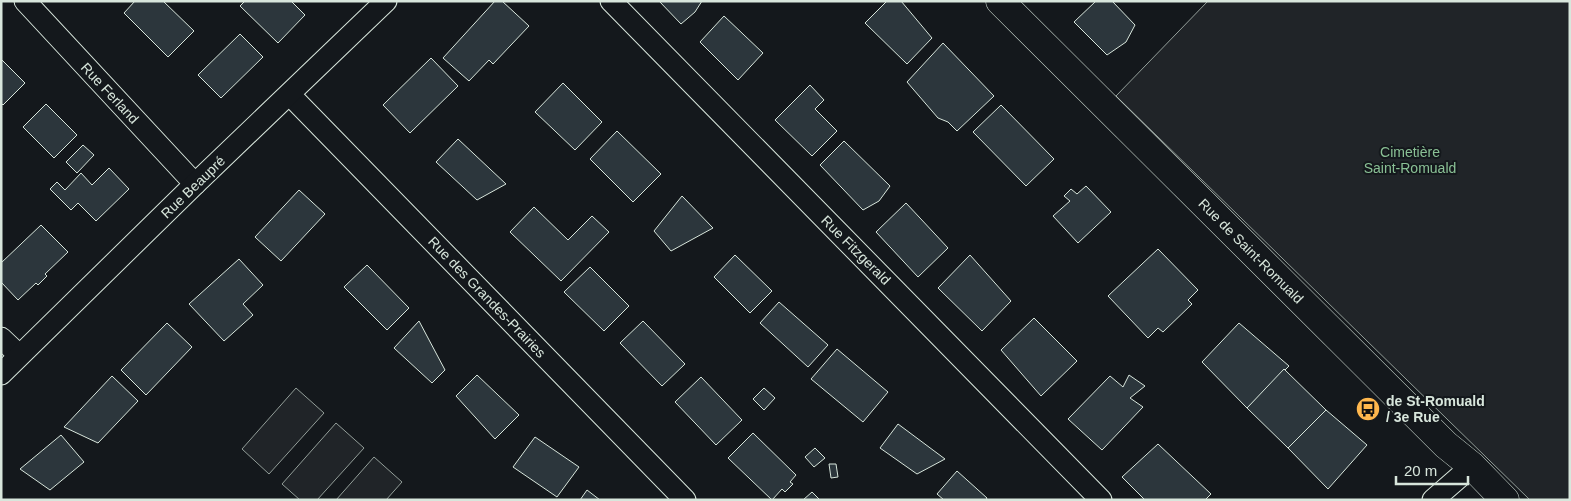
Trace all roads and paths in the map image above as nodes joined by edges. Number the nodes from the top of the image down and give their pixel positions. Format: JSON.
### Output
{"nodes":[{"id":1,"x":25,"y":1,"type":"edge"},
{"id":2,"x":386,"y":1,"type":"edge"},
{"id":3,"x":611,"y":1,"type":"edge"},
{"id":4,"x":1000,"y":1,"type":"edge"},
{"id":5,"x":290,"y":95,"type":"junction"},
{"id":6,"x":195,"y":184,"type":"junction"},
{"id":7,"x":1,"y":338,"type":"edge"},
{"id":8,"x":19,"y":356,"type":"junction"},
{"id":9,"x":1,"y":374,"type":"edge"},
{"id":10,"x":1472,"y":466,"type":"junction"},
{"id":11,"x":685,"y":500,"type":"edge"},
{"id":12,"x":1101,"y":500,"type":"edge"},
{"id":13,"x":1433,"y":500,"type":"edge"},
{"id":14,"x":1505,"y":500,"type":"edge"}],
"edges":[{"from":1,"to":6,"type":"street","name":"Rue Ferland"},
{"from":2,"to":5,"type":"street","name":"Rue Beaupré"},
{"from":3,"to":12,"type":"street","name":"Rue Fitzgerald"},
{"from":4,"to":10,"type":"street","name":"Rue de Saint-Romuald"},
{"from":5,"to":6,"type":"street","name":"Rue Beaupré"},
{"from":5,"to":11,"type":"street","name":"Rue des Grandes-Prairies"},
{"from":6,"to":8,"type":"street","name":"Rue Beaupré"},
{"from":7,"to":8,"type":"street"},
{"from":8,"to":9,"type":"street","name":"Rue Beaupré"},
{"from":10,"to":13,"type":"street"},
{"from":10,"to":14,"type":"street","name":"Rue de Saint-Romuald"}]}
